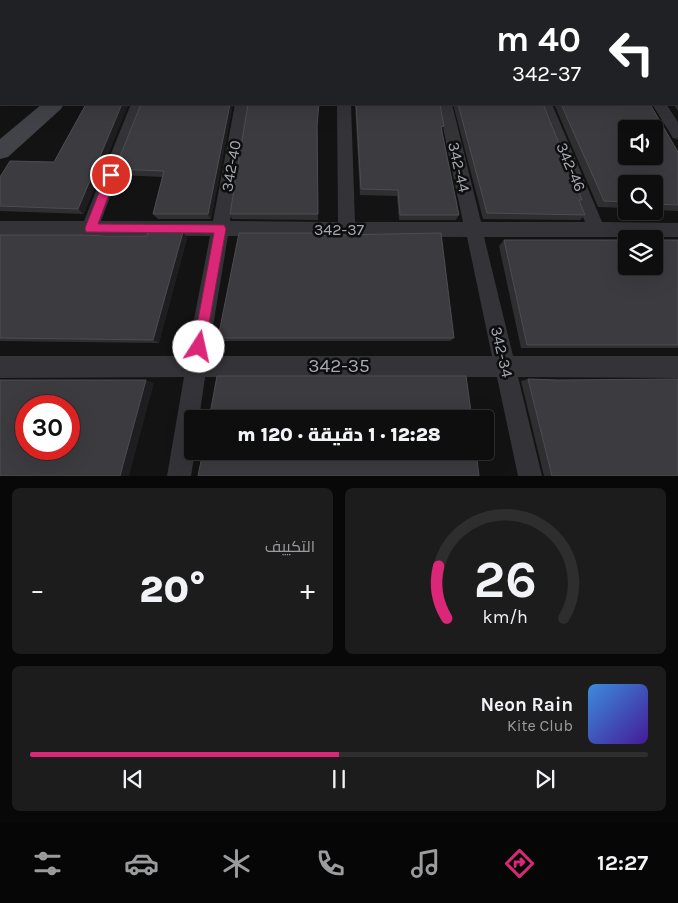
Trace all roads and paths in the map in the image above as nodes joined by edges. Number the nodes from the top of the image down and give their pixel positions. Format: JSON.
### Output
{"nodes":[{"id":1,"x":51,"y":105,"type":"edge"},
{"id":2,"x":138,"y":105,"type":"edge"},
{"id":3,"x":242,"y":105,"type":"edge"},
{"id":4,"x":344,"y":105,"type":"edge"},
{"id":5,"x":445,"y":105,"type":"edge"},
{"id":6,"x":545,"y":105,"type":"edge"},
{"id":7,"x":660,"y":105,"type":"edge"},
{"id":8,"x":30,"y":112,"type":"edge"},
{"id":9,"x":0,"y":132,"type":"edge"},
{"id":10,"x":678,"y":134,"type":"edge"},
{"id":11,"x":0,"y":150,"type":"edge"},
{"id":12,"x":0,"y":228,"type":"edge"},
{"id":13,"x":90,"y":228,"type":"junction"},
{"id":14,"x":220,"y":229,"type":"junction"},
{"id":15,"x":347,"y":229,"type":"junction"},
{"id":16,"x":473,"y":229,"type":"junction"},
{"id":17,"x":597,"y":230,"type":"junction"},
{"id":18,"x":678,"y":230,"type":"edge"},
{"id":19,"x":196,"y":366,"type":"junction"},
{"id":20,"x":505,"y":366,"type":"junction"},
{"id":21,"x":0,"y":367,"type":"edge"},
{"id":22,"x":678,"y":367,"type":"edge"},
{"id":23,"x":179,"y":476,"type":"edge"},
{"id":24,"x":530,"y":476,"type":"edge"}],
"edges":[{"from":1,"to":8,"type":"main road"},
{"from":2,"to":13,"type":"street"},
{"from":3,"to":14,"type":"street","name":"342-40"},
{"from":4,"to":15,"type":"street"},
{"from":5,"to":16,"type":"street","name":"342-44"},
{"from":6,"to":17,"type":"street","name":"342-46"},
{"from":7,"to":10,"type":"street"},
{"from":8,"to":9,"type":"main road"},
{"from":8,"to":11,"type":"main road"},
{"from":12,"to":13,"type":"street","name":"342-37"},
{"from":13,"to":14,"type":"street","name":"342-37"},
{"from":14,"to":15,"type":"street","name":"342-37"},
{"from":14,"to":19,"type":"street","name":"342-40"},
{"from":15,"to":16,"type":"street","name":"342-37"},
{"from":16,"to":17,"type":"street","name":"342-37"},
{"from":16,"to":20,"type":"street","name":"342-34"},
{"from":17,"to":18,"type":"street","name":"342-37"},
{"from":19,"to":20,"type":"street","name":"342-35"},
{"from":19,"to":21,"type":"street","name":"342-35"},
{"from":19,"to":23,"type":"street","name":"342-40"},
{"from":20,"to":22,"type":"street","name":"342-35"},
{"from":20,"to":24,"type":"street","name":"342-34"}]}
